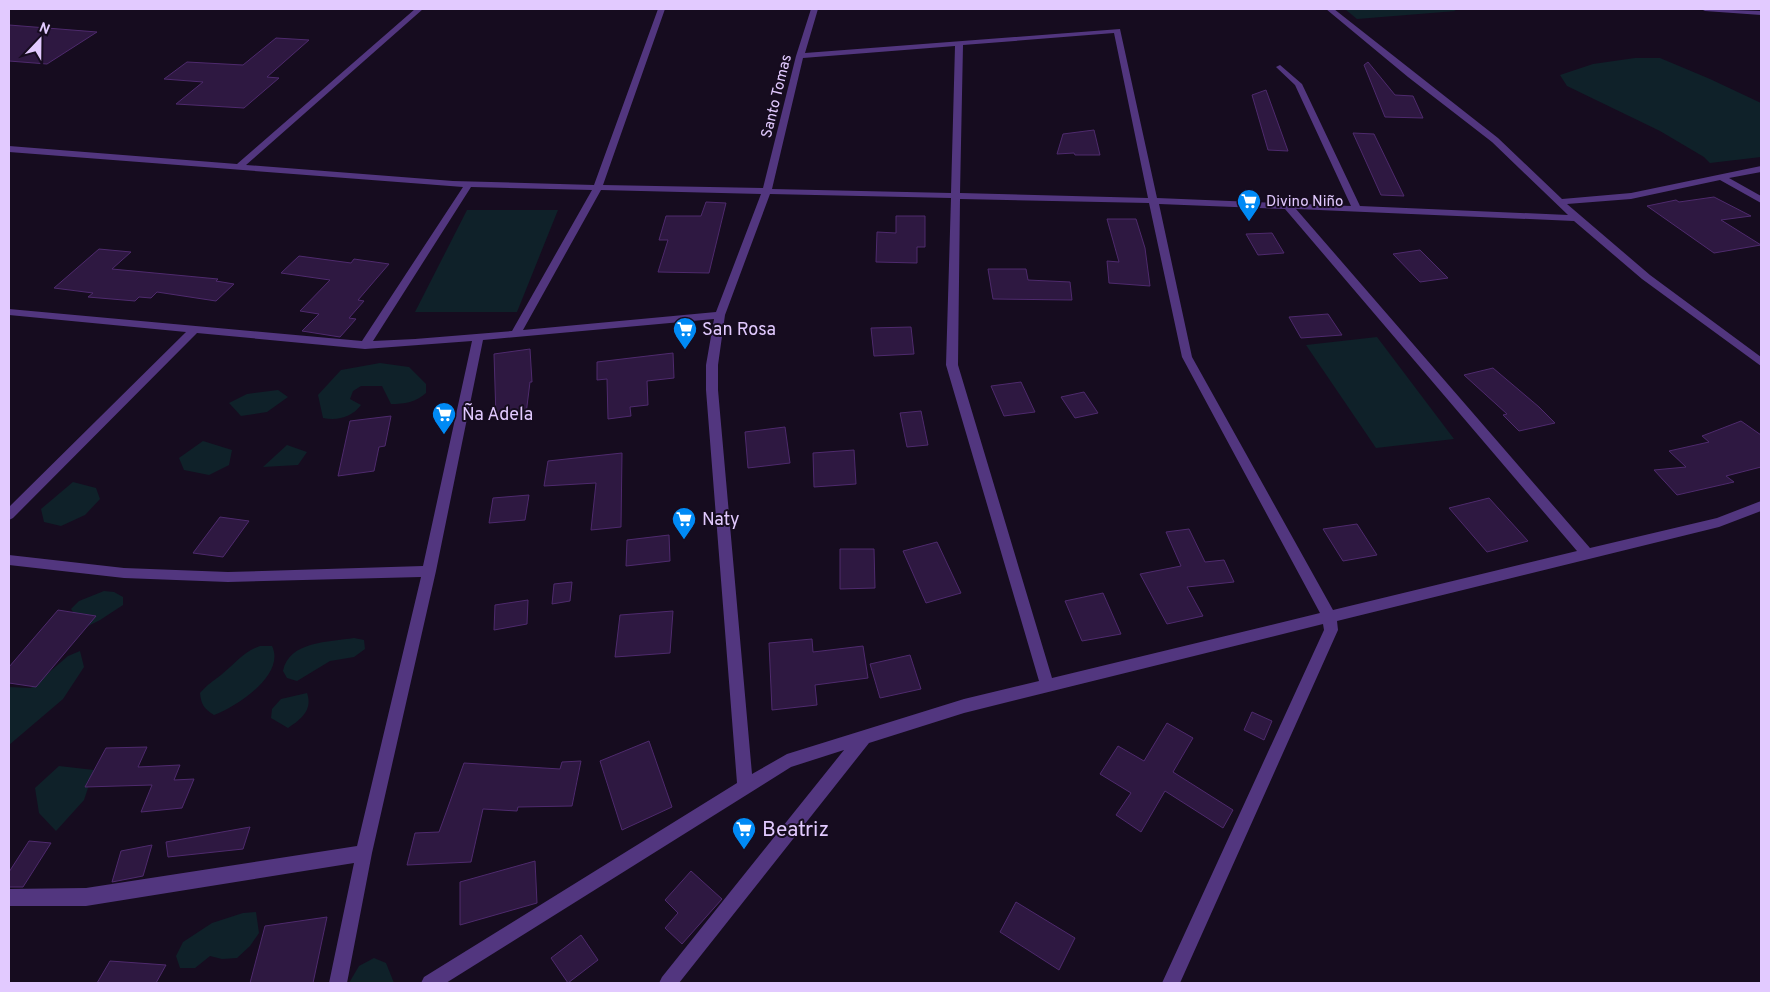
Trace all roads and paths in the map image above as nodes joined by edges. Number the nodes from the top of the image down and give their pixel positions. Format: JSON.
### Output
{"nodes":[{"id":1,"x":419,"y":9,"type":"edge"},
{"id":2,"x":662,"y":9,"type":"edge"},
{"id":3,"x":815,"y":9,"type":"edge"},
{"id":4,"x":1330,"y":9,"type":"edge"},
{"id":5,"x":1705,"y":9,"type":"edge"},
{"id":6,"x":1761,"y":13,"type":"edge"},
{"id":7,"x":960,"y":44,"type":"junction"},
{"id":8,"x":800,"y":56,"type":"junction"},
{"id":9,"x":1280,"y":67,"type":"dead end"},
{"id":10,"x":10,"y":149,"type":"edge"},
{"id":11,"x":240,"y":167,"type":"junction"},
{"id":12,"x":1761,"y":169,"type":"edge"},
{"id":13,"x":1722,"y":178,"type":"junction"},
{"id":14,"x":469,"y":184,"type":"junction"},
{"id":15,"x":598,"y":188,"type":"junction"},
{"id":16,"x":767,"y":191,"type":"junction"},
{"id":17,"x":957,"y":196,"type":"junction"},
{"id":18,"x":1761,"y":200,"type":"edge"},
{"id":19,"x":1153,"y":201,"type":"junction"},
{"id":20,"x":1560,"y":202,"type":"junction"},
{"id":21,"x":1288,"y":206,"type":"junction"},
{"id":22,"x":1357,"y":209,"type":"junction"},
{"id":23,"x":1576,"y":218,"type":"junction"},
{"id":24,"x":9,"y":312,"type":"edge"},
{"id":25,"x":720,"y":314,"type":"junction"},
{"id":26,"x":194,"y":330,"type":"junction"},
{"id":27,"x":516,"y":333,"type":"junction"},
{"id":28,"x":478,"y":338,"type":"junction"},
{"id":29,"x":365,"y":345,"type":"junction"},
{"id":30,"x":1761,"y":362,"type":"edge"},
{"id":31,"x":1761,"y":506,"type":"edge"},
{"id":32,"x":9,"y":515,"type":"edge"},
{"id":33,"x":1587,"y":554,"type":"junction"},
{"id":34,"x":9,"y":560,"type":"edge"},
{"id":35,"x":429,"y":570,"type":"junction"},
{"id":36,"x":1329,"y":616,"type":"junction"},
{"id":37,"x":1047,"y":685,"type":"junction"},
{"id":38,"x":864,"y":737,"type":"junction"},
{"id":39,"x":745,"y":786,"type":"junction"},
{"id":40,"x":364,"y":853,"type":"junction"},
{"id":41,"x":9,"y":898,"type":"edge"},
{"id":42,"x":338,"y":983,"type":"edge"},
{"id":43,"x":430,"y":983,"type":"edge"},
{"id":44,"x":668,"y":983,"type":"edge"},
{"id":45,"x":1171,"y":983,"type":"edge"}],
"edges":[{"from":1,"to":11,"type":"street"},
{"from":2,"to":15,"type":"street"},
{"from":3,"to":8,"type":"street","name":"Santo Tomas"},
{"from":4,"to":20,"type":"street"},
{"from":5,"to":6,"type":"street"},
{"from":7,"to":8,"type":"street"},
{"from":7,"to":17,"type":"street"},
{"from":7,"to":19,"type":"street"},
{"from":8,"to":16,"type":"street","name":"Santo Tomas"},
{"from":9,"to":22,"type":"street"},
{"from":10,"to":11,"type":"street"},
{"from":11,"to":14,"type":"street"},
{"from":12,"to":13,"type":"street"},
{"from":13,"to":18,"type":"street"},
{"from":13,"to":20,"type":"street"},
{"from":14,"to":15,"type":"street"},
{"from":14,"to":29,"type":"street"},
{"from":15,"to":16,"type":"street"},
{"from":15,"to":27,"type":"street"},
{"from":16,"to":17,"type":"street"},
{"from":16,"to":25,"type":"street","name":"Santo Tomas"},
{"from":17,"to":19,"type":"street"},
{"from":17,"to":37,"type":"street"},
{"from":19,"to":21,"type":"street"},
{"from":19,"to":36,"type":"street"},
{"from":20,"to":23,"type":"street"},
{"from":21,"to":22,"type":"street"},
{"from":21,"to":33,"type":"street"},
{"from":22,"to":23,"type":"street"},
{"from":23,"to":30,"type":"street"},
{"from":24,"to":26,"type":"street"},
{"from":25,"to":27,"type":"street"},
{"from":25,"to":39,"type":"street","name":"Santo Tomas"},
{"from":26,"to":29,"type":"street"},
{"from":26,"to":32,"type":"street"},
{"from":27,"to":28,"type":"street"},
{"from":28,"to":29,"type":"street"},
{"from":28,"to":35,"type":"street"},
{"from":31,"to":33,"type":"street"},
{"from":33,"to":36,"type":"street"},
{"from":34,"to":35,"type":"street"},
{"from":35,"to":40,"type":"street"},
{"from":36,"to":37,"type":"street"},
{"from":36,"to":45,"type":"street"},
{"from":37,"to":38,"type":"street"},
{"from":38,"to":39,"type":"street"},
{"from":38,"to":44,"type":"street"},
{"from":39,"to":43,"type":"street"},
{"from":40,"to":41,"type":"street"},
{"from":40,"to":42,"type":"street"}]}
